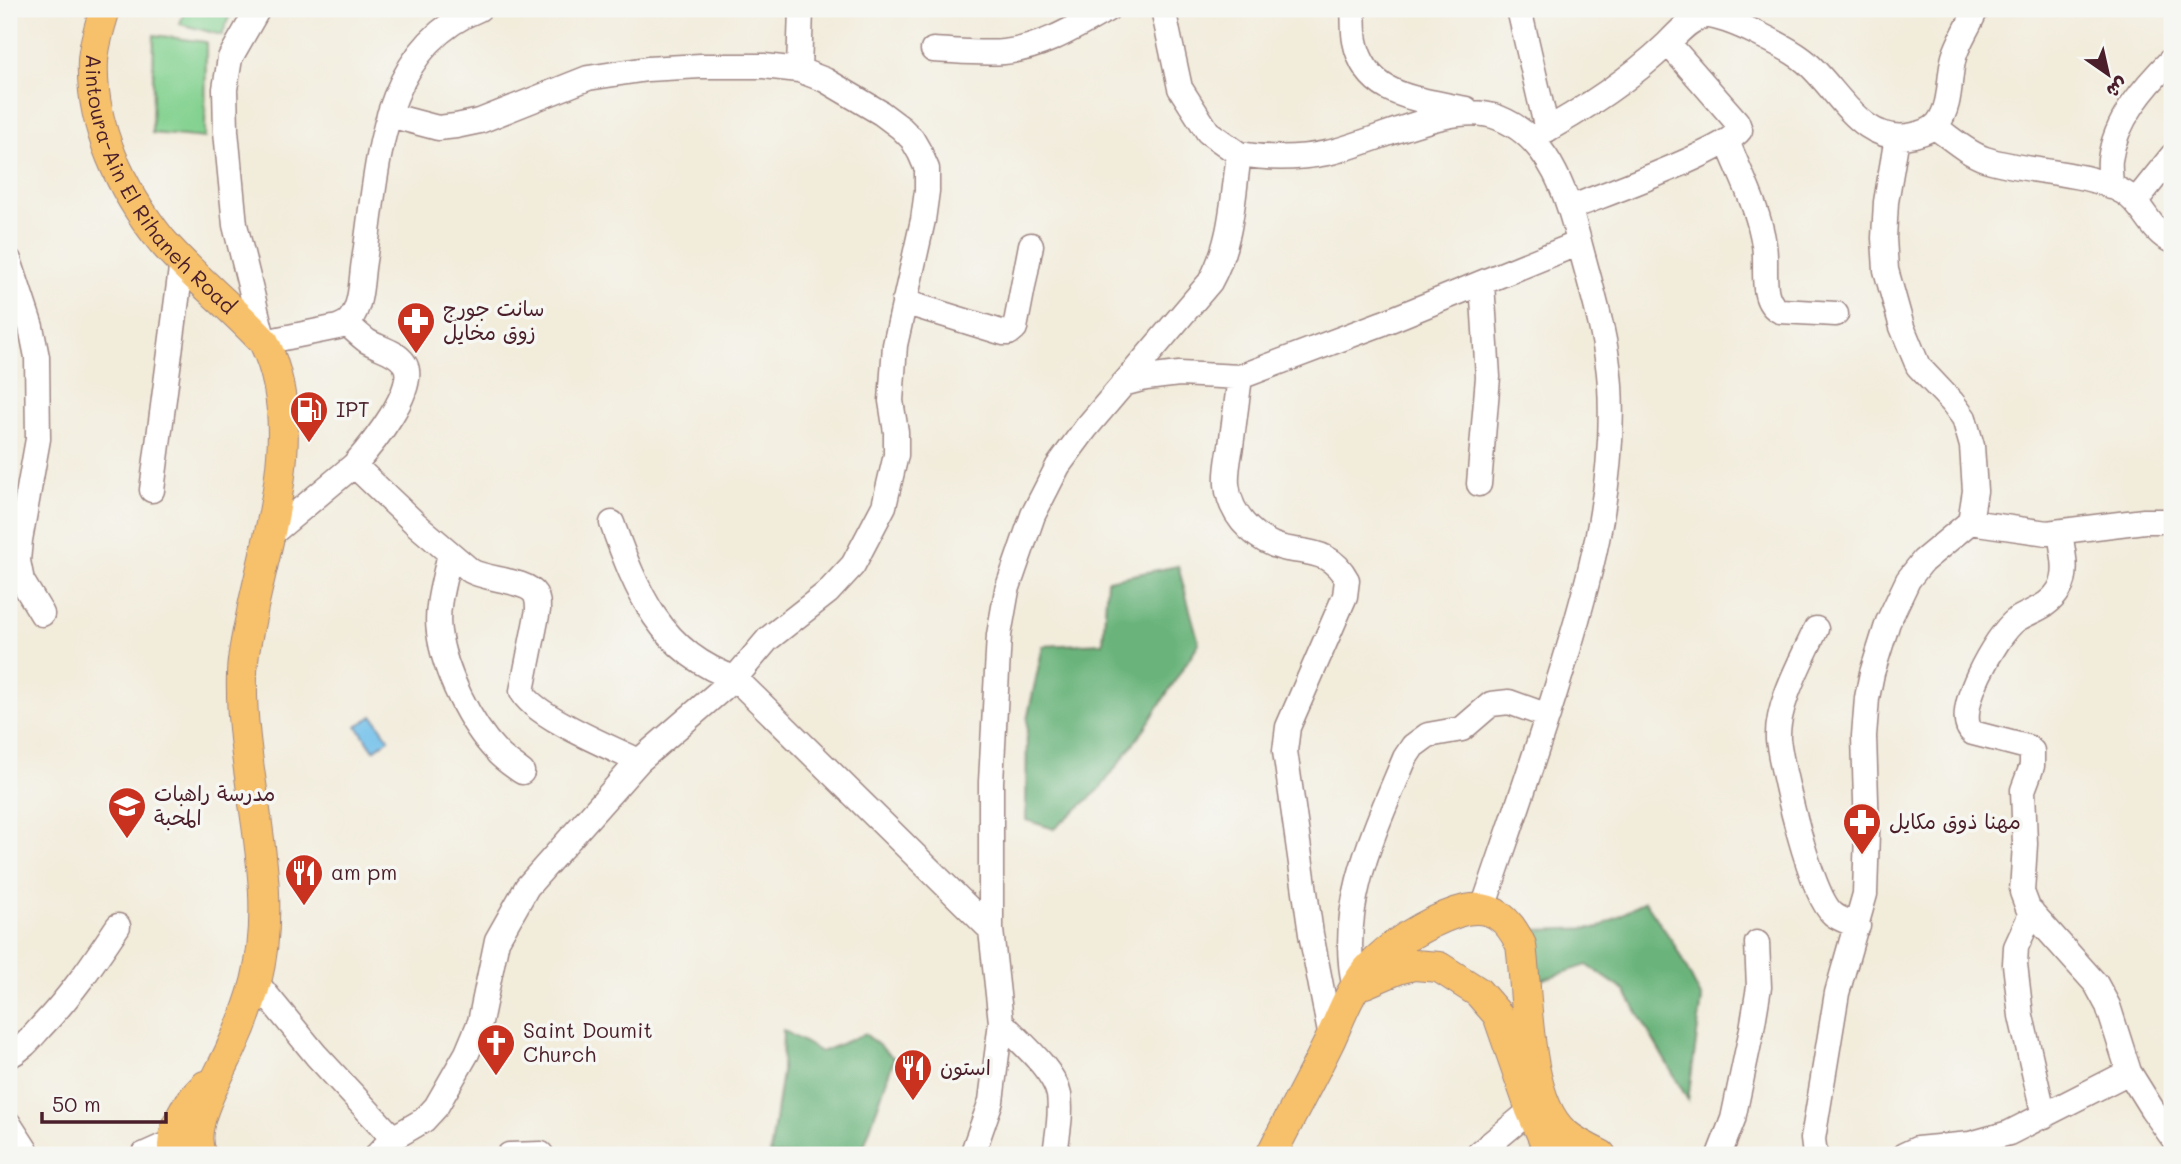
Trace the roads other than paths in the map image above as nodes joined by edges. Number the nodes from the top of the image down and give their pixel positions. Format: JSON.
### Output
{"nodes":[{"id":1,"x":105,"y":9,"type":"edge"},
{"id":2,"x":258,"y":9,"type":"edge"},
{"id":3,"x":479,"y":9,"type":"edge"},
{"id":4,"x":801,"y":9,"type":"edge"},
{"id":5,"x":1108,"y":9,"type":"edge"},
{"id":6,"x":1163,"y":9,"type":"edge"},
{"id":7,"x":1353,"y":9,"type":"edge"},
{"id":8,"x":1519,"y":9,"type":"edge"},
{"id":9,"x":1976,"y":9,"type":"edge"},
{"id":10,"x":1696,"y":13,"type":"edge"},
{"id":11,"x":1668,"y":43,"type":"junction"},
{"id":12,"x":933,"y":50,"type":"dead end"},
{"id":13,"x":2172,"y":60,"type":"edge"},
{"id":14,"x":799,"y":70,"type":"junction"},
{"id":15,"x":1480,"y":112,"type":"junction"},
{"id":16,"x":389,"y":115,"type":"junction"},
{"id":17,"x":1935,"y":127,"type":"junction"},
{"id":18,"x":1540,"y":134,"type":"junction"},
{"id":19,"x":1897,"y":137,"type":"junction"},
{"id":20,"x":1727,"y":141,"type":"junction"},
{"id":21,"x":1239,"y":154,"type":"junction"},
{"id":22,"x":2172,"y":156,"type":"edge"},
{"id":23,"x":2111,"y":187,"type":"junction"},
{"id":24,"x":2135,"y":202,"type":"junction"},
{"id":25,"x":1570,"y":208,"type":"junction"},
{"id":26,"x":2172,"y":241,"type":"edge"},
{"id":27,"x":1579,"y":243,"type":"junction"},
{"id":28,"x":1031,"y":245,"type":"dead end"},
{"id":29,"x":9,"y":260,"type":"edge"},
{"id":30,"x":182,"y":261,"type":"junction"},
{"id":31,"x":1482,"y":283,"type":"junction"},
{"id":32,"x":904,"y":302,"type":"junction"},
{"id":33,"x":1836,"y":314,"type":"dead end"},
{"id":34,"x":346,"y":323,"type":"junction"},
{"id":35,"x":264,"y":342,"type":"junction"},
{"id":36,"x":1240,"y":377,"type":"junction"},
{"id":37,"x":1123,"y":384,"type":"junction"},
{"id":38,"x":354,"y":465,"type":"junction"},
{"id":39,"x":1479,"y":484,"type":"dead end"},
{"id":40,"x":152,"y":490,"type":"dead end"},
{"id":41,"x":2172,"y":521,"type":"edge"},
{"id":42,"x":1970,"y":522,"type":"junction"},
{"id":43,"x":612,"y":523,"type":"dead end"},
{"id":44,"x":2060,"y":532,"type":"junction"},
{"id":45,"x":268,"y":537,"type":"junction"},
{"id":46,"x":450,"y":553,"type":"junction"},
{"id":47,"x":42,"y":614,"type":"dead end"},
{"id":48,"x":1816,"y":629,"type":"dead end"},
{"id":49,"x":735,"y":678,"type":"junction"},
{"id":50,"x":1548,"y":716,"type":"junction"},
{"id":51,"x":639,"y":761,"type":"junction"},
{"id":52,"x":522,"y":772,"type":"dead end"},
{"id":53,"x":1483,"y":908,"type":"junction"},
{"id":54,"x":2032,"y":912,"type":"junction"},
{"id":55,"x":1439,"y":919,"type":"junction"},
{"id":56,"x":118,"y":926,"type":"dead end"},
{"id":57,"x":1858,"y":926,"type":"junction"},
{"id":58,"x":991,"y":930,"type":"junction"},
{"id":59,"x":1757,"y":943,"type":"dead end"},
{"id":60,"x":1430,"y":966,"type":"junction"},
{"id":61,"x":256,"y":982,"type":"junction"},
{"id":62,"x":1355,"y":988,"type":"junction"},
{"id":63,"x":1513,"y":1016,"type":"junction"},
{"id":64,"x":1001,"y":1022,"type":"junction"},
{"id":65,"x":1331,"y":1038,"type":"junction"},
{"id":66,"x":9,"y":1056,"type":"edge"},
{"id":67,"x":2129,"y":1072,"type":"junction"},
{"id":68,"x":1537,"y":1107,"type":"junction"},
{"id":69,"x":2044,"y":1115,"type":"junction"},
{"id":70,"x":9,"y":1124,"type":"edge"},
{"id":71,"x":2172,"y":1137,"type":"edge"},
{"id":72,"x":385,"y":1146,"type":"edge"},
{"id":73,"x":186,"y":1148,"type":"edge"},
{"id":74,"x":1810,"y":1150,"type":"edge"},
{"id":75,"x":541,"y":1154,"type":"edge"},
{"id":76,"x":29,"y":1155,"type":"edge"},
{"id":77,"x":143,"y":1155,"type":"edge"},
{"id":78,"x":509,"y":1155,"type":"edge"},
{"id":79,"x":972,"y":1155,"type":"edge"},
{"id":80,"x":1055,"y":1155,"type":"edge"},
{"id":81,"x":1271,"y":1155,"type":"edge"},
{"id":82,"x":1478,"y":1155,"type":"edge"},
{"id":83,"x":1551,"y":1155,"type":"edge"},
{"id":84,"x":1601,"y":1155,"type":"edge"},
{"id":85,"x":1719,"y":1155,"type":"edge"},
{"id":86,"x":1905,"y":1155,"type":"edge"}],
"edges":[{"from":1,"to":30,"type":"main road","name":"Aintoura-Ain El Rihaneh Road"},
{"from":2,"to":35,"type":"street"},
{"from":3,"to":16,"type":"street"},
{"from":4,"to":14,"type":"street"},
{"from":5,"to":12,"type":"street"},
{"from":6,"to":21,"type":"street"},
{"from":7,"to":15,"type":"street"},
{"from":8,"to":18,"type":"street"},
{"from":9,"to":17,"type":"street"},
{"from":10,"to":11,"type":"street"},
{"from":10,"to":19,"type":"street"},
{"from":11,"to":18,"type":"street"},
{"from":11,"to":20,"type":"street"},
{"from":13,"to":23,"type":"street"},
{"from":14,"to":16,"type":"street"},
{"from":14,"to":32,"type":"street"},
{"from":15,"to":18,"type":"street"},
{"from":15,"to":21,"type":"street"},
{"from":16,"to":34,"type":"street"},
{"from":17,"to":19,"type":"street"},
{"from":17,"to":23,"type":"street"},
{"from":18,"to":25,"type":"street"},
{"from":19,"to":42,"type":"street"},
{"from":20,"to":25,"type":"street"},
{"from":20,"to":33,"type":"street"},
{"from":21,"to":37,"type":"street"},
{"from":22,"to":24,"type":"street"},
{"from":23,"to":24,"type":"street"},
{"from":24,"to":26,"type":"street"},
{"from":25,"to":27,"type":"street"},
{"from":27,"to":31,"type":"street"},
{"from":27,"to":50,"type":"street"},
{"from":28,"to":32,"type":"street"},
{"from":29,"to":47,"type":"street"},
{"from":30,"to":35,"type":"main road","name":"Aintoura-Ain El Rihaneh Road"},
{"from":30,"to":40,"type":"street"},
{"from":31,"to":36,"type":"street"},
{"from":31,"to":39,"type":"street"},
{"from":32,"to":49,"type":"street"},
{"from":34,"to":35,"type":"street"},
{"from":34,"to":38,"type":"street"},
{"from":35,"to":45,"type":"main road"},
{"from":36,"to":37,"type":"street"},
{"from":36,"to":65,"type":"street"},
{"from":37,"to":58,"type":"street"},
{"from":38,"to":45,"type":"street"},
{"from":38,"to":46,"type":"street"},
{"from":41,"to":44,"type":"street"},
{"from":42,"to":44,"type":"street"},
{"from":42,"to":57,"type":"street"},
{"from":43,"to":49,"type":"street"},
{"from":44,"to":54,"type":"street"},
{"from":45,"to":61,"type":"main road"},
{"from":46,"to":51,"type":"street"},
{"from":46,"to":52,"type":"street"},
{"from":48,"to":57,"type":"street"},
{"from":49,"to":51,"type":"street"},
{"from":49,"to":58,"type":"street"},
{"from":50,"to":53,"type":"street"},
{"from":50,"to":62,"type":"street"},
{"from":51,"to":72,"type":"street"},
{"from":53,"to":55,"type":"main road"},
{"from":53,"to":63,"type":"main road"},
{"from":54,"to":67,"type":"street"},
{"from":54,"to":69,"type":"street"},
{"from":55,"to":60,"type":"main road"},
{"from":55,"to":62,"type":"main road"},
{"from":56,"to":66,"type":"street"},
{"from":57,"to":74,"type":"street"},
{"from":58,"to":64,"type":"street"},
{"from":59,"to":85,"type":"street"},
{"from":60,"to":62,"type":"main road"},
{"from":60,"to":63,"type":"main road"},
{"from":61,"to":72,"type":"street"},
{"from":61,"to":73,"type":"main road"},
{"from":62,"to":65,"type":"main road"},
{"from":63,"to":68,"type":"main road"},
{"from":64,"to":79,"type":"street"},
{"from":64,"to":80,"type":"street"},
{"from":65,"to":81,"type":"main road"},
{"from":67,"to":69,"type":"street"},
{"from":67,"to":71,"type":"street"},
{"from":68,"to":82,"type":"street"},
{"from":68,"to":83,"type":"main road"},
{"from":68,"to":84,"type":"main road"},
{"from":69,"to":86,"type":"street"},
{"from":70,"to":76,"type":"street"},
{"from":73,"to":77,"type":"street"},
{"from":75,"to":78,"type":"street"}]}
